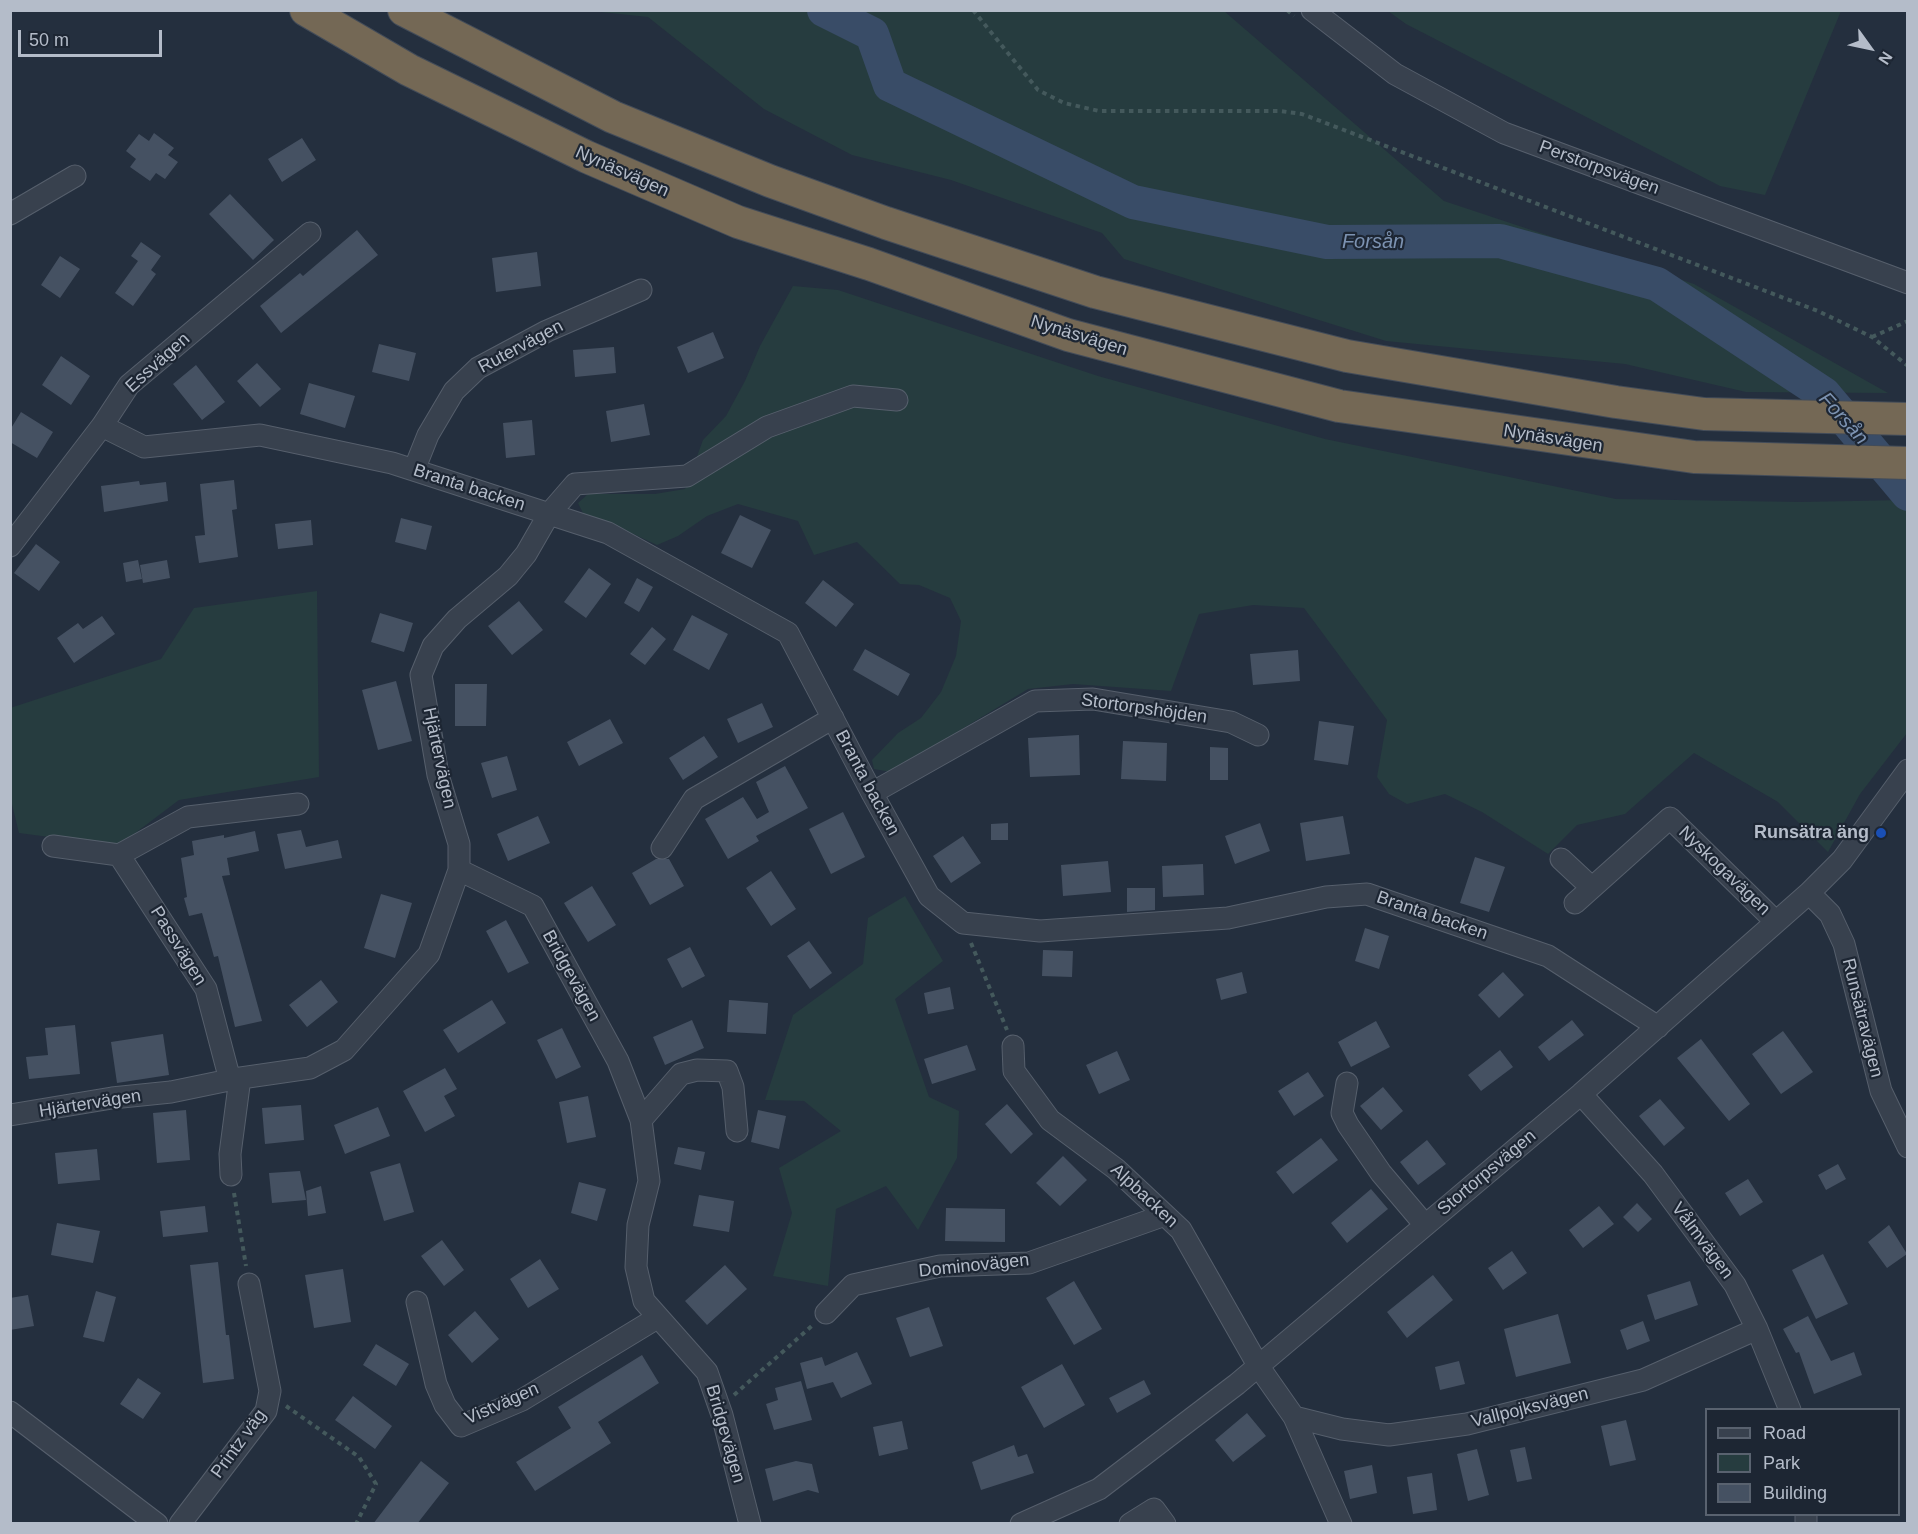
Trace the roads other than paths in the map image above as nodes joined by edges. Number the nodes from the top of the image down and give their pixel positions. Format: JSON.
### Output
{"nodes":[{"id":1,"x":306,"y":10,"type":"edge"},
{"id":2,"x":404,"y":10,"type":"edge"},
{"id":3,"x":1312,"y":10,"type":"edge"},
{"id":4,"x":75,"y":176,"type":"dead end"},
{"id":5,"x":10,"y":214,"type":"edge"},
{"id":6,"x":310,"y":233,"type":"dead end"},
{"id":7,"x":1908,"y":284,"type":"edge"},
{"id":8,"x":641,"y":290,"type":"dead end"},
{"id":9,"x":897,"y":400,"type":"dead end"},
{"id":10,"x":1908,"y":419,"type":"edge"},
{"id":11,"x":102,"y":426,"type":"junction"},
{"id":12,"x":1908,"y":463,"type":"edge"},
{"id":13,"x":414,"y":470,"type":"junction"},
{"id":14,"x":549,"y":514,"type":"junction"},
{"id":15,"x":10,"y":546,"type":"edge"},
{"id":16,"x":832,"y":718,"type":"junction"},
{"id":17,"x":1258,"y":735,"type":"dead end"},
{"id":18,"x":1908,"y":770,"type":"edge"},
{"id":19,"x":872,"y":793,"type":"junction"},
{"id":20,"x":298,"y":804,"type":"dead end"},
{"id":21,"x":53,"y":846,"type":"dead end"},
{"id":22,"x":662,"y":848,"type":"dead end"},
{"id":23,"x":119,"y":855,"type":"junction"},
{"id":24,"x":1561,"y":859,"type":"dead end"},
{"id":25,"x":459,"y":870,"type":"junction"},
{"id":26,"x":1591,"y":888,"type":"junction"},
{"id":27,"x":1809,"y":893,"type":"junction"},
{"id":28,"x":1575,"y":903,"type":"dead end"},
{"id":29,"x":1775,"y":921,"type":"junction"},
{"id":30,"x":1658,"y":1027,"type":"junction"},
{"id":31,"x":1013,"y":1046,"type":"road end"},
{"id":32,"x":235,"y":1079,"type":"junction"},
{"id":33,"x":1347,"y":1083,"type":"dead end"},
{"id":34,"x":1581,"y":1094,"type":"junction"},
{"id":35,"x":10,"y":1115,"type":"edge"},
{"id":36,"x":641,"y":1120,"type":"junction"},
{"id":37,"x":737,"y":1131,"type":"dead end"},
{"id":38,"x":1908,"y":1147,"type":"edge"},
{"id":39,"x":231,"y":1175,"type":"road end"},
{"id":40,"x":1165,"y":1215,"type":"junction"},
{"id":41,"x":1425,"y":1226,"type":"junction"},
{"id":42,"x":249,"y":1284,"type":"road end"},
{"id":43,"x":417,"y":1302,"type":"dead end"},
{"id":44,"x":826,"y":1313,"type":"road end"},
{"id":45,"x":657,"y":1318,"type":"junction"},
{"id":46,"x":1757,"y":1329,"type":"junction"},
{"id":47,"x":1259,"y":1367,"type":"junction"},
{"id":48,"x":1789,"y":1408,"type":"edge"},
{"id":49,"x":10,"y":1412,"type":"edge"},
{"id":50,"x":1294,"y":1417,"type":"junction"},
{"id":51,"x":157,"y":1524,"type":"edge"},
{"id":52,"x":180,"y":1524,"type":"edge"},
{"id":53,"x":750,"y":1524,"type":"edge"},
{"id":54,"x":1021,"y":1524,"type":"edge"},
{"id":55,"x":1130,"y":1524,"type":"edge"},
{"id":56,"x":1165,"y":1524,"type":"edge"},
{"id":57,"x":1341,"y":1524,"type":"edge"}],
"edges":[{"from":1,"to":12,"type":"highway","name":"Nynäsvägen"},
{"from":2,"to":10,"type":"highway"},
{"from":3,"to":7,"type":"street","name":"Perstorpsvägen"},
{"from":4,"to":5,"type":"street"},
{"from":6,"to":11,"type":"street","name":"Essvägen"},
{"from":8,"to":13,"type":"street","name":"Rutervägen"},
{"from":9,"to":14,"type":"street","name":"Hjärtervägen"},
{"from":11,"to":13,"type":"street","name":"Branta backen"},
{"from":11,"to":15,"type":"street","name":"Essvägen"},
{"from":13,"to":14,"type":"street","name":"Branta backen"},
{"from":14,"to":16,"type":"street","name":"Branta backen"},
{"from":14,"to":25,"type":"street","name":"Hjärtervägen"},
{"from":16,"to":19,"type":"street","name":"Branta backen"},
{"from":16,"to":22,"type":"street"},
{"from":17,"to":19,"type":"street","name":"Stortorpshöjden"},
{"from":18,"to":27,"type":"street","name":"Stortorpsvägen"},
{"from":19,"to":30,"type":"street","name":"Branta backen"},
{"from":20,"to":23,"type":"street"},
{"from":21,"to":23,"type":"street"},
{"from":23,"to":32,"type":"street","name":"Passvägen"},
{"from":24,"to":26,"type":"street"},
{"from":25,"to":32,"type":"street","name":"Hjärtervägen"},
{"from":25,"to":36,"type":"street","name":"Bridgevägen"},
{"from":26,"to":28,"type":"street","name":"Nyskogavägen"},
{"from":26,"to":29,"type":"street","name":"Nyskogavägen"},
{"from":27,"to":29,"type":"street","name":"Stortorpsvägen"},
{"from":27,"to":38,"type":"street","name":"Runsätravägen"},
{"from":29,"to":30,"type":"street","name":"Stortorpsvägen"},
{"from":30,"to":34,"type":"street","name":"Stortorpsvägen"},
{"from":31,"to":40,"type":"street","name":"Alpbacken"},
{"from":32,"to":35,"type":"street","name":"Hjärtervägen"},
{"from":32,"to":39,"type":"street"},
{"from":33,"to":41,"type":"street"},
{"from":34,"to":41,"type":"street","name":"Stortorpsvägen"},
{"from":34,"to":46,"type":"street","name":"Vålmvägen"},
{"from":36,"to":37,"type":"street"},
{"from":36,"to":45,"type":"street","name":"Bridgevägen"},
{"from":40,"to":44,"type":"street","name":"Dominovägen"},
{"from":40,"to":47,"type":"street","name":"Alpbacken"},
{"from":41,"to":47,"type":"street","name":"Stortorpsvägen"},
{"from":42,"to":52,"type":"street","name":"Printz väg"},
{"from":43,"to":45,"type":"street","name":"Vistvägen"},
{"from":45,"to":53,"type":"street","name":"Bridgevägen"},
{"from":46,"to":48,"type":"street","name":"Vålmvägen"},
{"from":46,"to":50,"type":"street","name":"Vallpojksvägen"},
{"from":47,"to":50,"type":"street"},
{"from":47,"to":54,"type":"street","name":"Stortorpsvägen"},
{"from":49,"to":51,"type":"street"},
{"from":50,"to":57,"type":"street"},
{"from":55,"to":56,"type":"street"}]}
